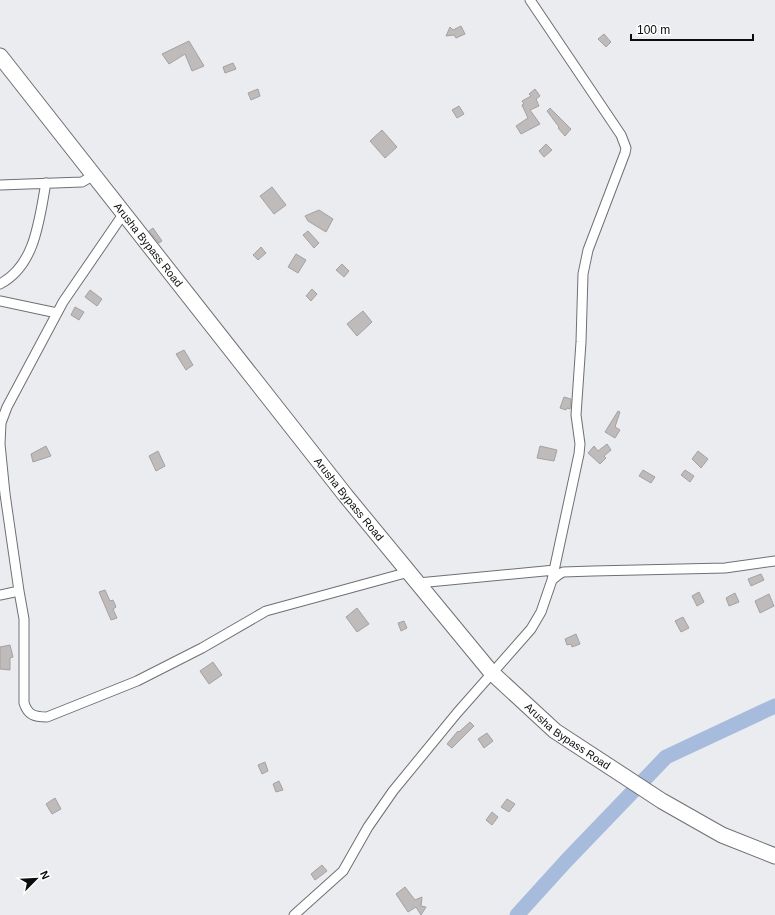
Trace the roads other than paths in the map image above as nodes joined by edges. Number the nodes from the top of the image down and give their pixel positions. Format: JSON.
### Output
{"nodes":[{"id":1,"x":530,"y":0,"type":"edge"},
{"id":2,"x":2,"y":61,"type":"edge"},
{"id":3,"x":94,"y":175,"type":"junction"},
{"id":4,"x":46,"y":183,"type":"junction"},
{"id":5,"x":0,"y":185,"type":"edge"},
{"id":6,"x":124,"y":213,"type":"junction"},
{"id":7,"x":0,"y":284,"type":"edge"},
{"id":8,"x":0,"y":301,"type":"edge"},
{"id":9,"x":57,"y":313,"type":"junction"},
{"id":10,"x":775,"y":561,"type":"edge"},
{"id":11,"x":554,"y":570,"type":"junction"},
{"id":12,"x":413,"y":577,"type":"junction"},
{"id":13,"x":552,"y":580,"type":"junction"},
{"id":14,"x":19,"y":591,"type":"junction"},
{"id":15,"x":0,"y":594,"type":"edge"},
{"id":16,"x":491,"y":672,"type":"junction"},
{"id":17,"x":775,"y":856,"type":"edge"},
{"id":18,"x":294,"y":915,"type":"edge"}],
"edges":[{"from":1,"to":11,"type":"street"},
{"from":2,"to":3,"type":"main road","name":"Arusha Bypass Road"},
{"from":3,"to":4,"type":"street"},
{"from":3,"to":6,"type":"main road","name":"Arusha Bypass Road"},
{"from":4,"to":5,"type":"street"},
{"from":4,"to":7,"type":"street"},
{"from":6,"to":9,"type":"street"},
{"from":6,"to":12,"type":"main road","name":"Arusha Bypass Road"},
{"from":8,"to":9,"type":"street"},
{"from":9,"to":14,"type":"street"},
{"from":10,"to":13,"type":"street"},
{"from":11,"to":12,"type":"street"},
{"from":11,"to":13,"type":"street"},
{"from":12,"to":14,"type":"street"},
{"from":12,"to":16,"type":"main road","name":"Arusha Bypass Road"},
{"from":13,"to":16,"type":"street"},
{"from":14,"to":15,"type":"street"},
{"from":16,"to":17,"type":"main road","name":"Arusha Bypass Road"},
{"from":16,"to":18,"type":"street"}]}
